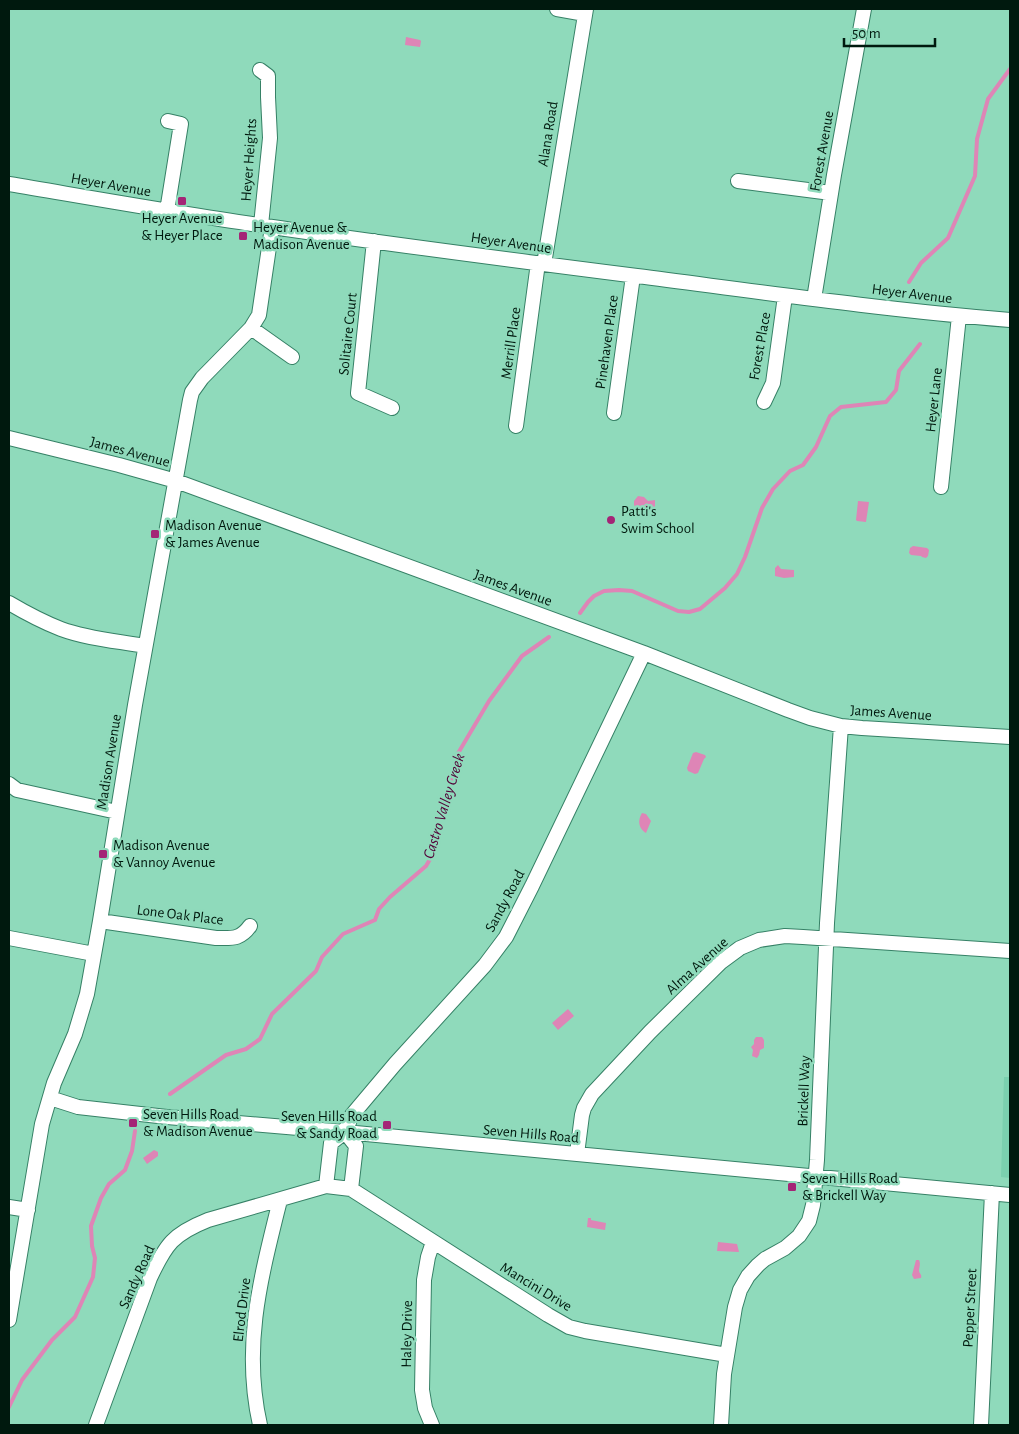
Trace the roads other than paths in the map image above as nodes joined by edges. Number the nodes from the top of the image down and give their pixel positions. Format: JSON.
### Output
{"nodes":[{"id":1,"x":556,"y":9,"type":"edge"},
{"id":2,"x":864,"y":9,"type":"edge"},
{"id":3,"x":585,"y":11,"type":"edge"},
{"id":4,"x":260,"y":70,"type":"dead end"},
{"id":5,"x":168,"y":121,"type":"dead end"},
{"id":6,"x":738,"y":181,"type":"dead end"},
{"id":7,"x":9,"y":184,"type":"edge"},
{"id":8,"x":831,"y":193,"type":"junction"},
{"id":9,"x":167,"y":211,"type":"junction"},
{"id":10,"x":266,"y":226,"type":"junction"},
{"id":11,"x":374,"y":241,"type":"junction"},
{"id":12,"x":541,"y":264,"type":"junction"},
{"id":13,"x":632,"y":276,"type":"junction"},
{"id":14,"x":785,"y":296,"type":"junction"},
{"id":15,"x":814,"y":299,"type":"junction"},
{"id":16,"x":959,"y":316,"type":"junction"},
{"id":17,"x":1010,"y":320,"type":"edge"},
{"id":18,"x":250,"y":328,"type":"junction"},
{"id":19,"x":292,"y":357,"type":"dead end"},
{"id":20,"x":764,"y":402,"type":"dead end"},
{"id":21,"x":392,"y":408,"type":"dead end"},
{"id":22,"x":614,"y":413,"type":"dead end"},
{"id":23,"x":516,"y":426,"type":"dead end"},
{"id":24,"x":9,"y":438,"type":"edge"},
{"id":25,"x":176,"y":482,"type":"junction"},
{"id":26,"x":941,"y":487,"type":"dead end"},
{"id":27,"x":9,"y":603,"type":"edge"},
{"id":28,"x":145,"y":646,"type":"junction"},
{"id":29,"x":644,"y":653,"type":"junction"},
{"id":30,"x":841,"y":726,"type":"junction"},
{"id":31,"x":1010,"y":737,"type":"edge"},
{"id":32,"x":9,"y":784,"type":"edge"},
{"id":33,"x":117,"y":812,"type":"junction"},
{"id":34,"x":100,"y":921,"type":"junction"},
{"id":35,"x":250,"y":926,"type":"dead end"},
{"id":36,"x":9,"y":938,"type":"edge"},
{"id":37,"x":826,"y":938,"type":"junction"},
{"id":38,"x":1010,"y":951,"type":"edge"},
{"id":39,"x":94,"y":954,"type":"junction"},
{"id":40,"x":50,"y":1098,"type":"junction"},
{"id":41,"x":345,"y":1132,"type":"junction"},
{"id":42,"x":577,"y":1154,"type":"junction"},
{"id":43,"x":816,"y":1177,"type":"junction"},
{"id":44,"x":326,"y":1186,"type":"junction"},
{"id":45,"x":351,"y":1189,"type":"junction"},
{"id":46,"x":992,"y":1193,"type":"junction"},
{"id":47,"x":1010,"y":1195,"type":"edge"},
{"id":48,"x":280,"y":1200,"type":"junction"},
{"id":49,"x":9,"y":1207,"type":"edge"},
{"id":50,"x":28,"y":1210,"type":"junction"},
{"id":51,"x":433,"y":1242,"type":"junction"},
{"id":52,"x":9,"y":1320,"type":"edge"},
{"id":53,"x":727,"y":1355,"type":"junction"},
{"id":54,"x":96,"y":1425,"type":"edge"},
{"id":55,"x":260,"y":1425,"type":"edge"},
{"id":56,"x":432,"y":1425,"type":"edge"},
{"id":57,"x":721,"y":1425,"type":"edge"},
{"id":58,"x":981,"y":1425,"type":"edge"}],
"edges":[{"from":1,"to":3,"type":"street"},
{"from":2,"to":8,"type":"street","name":"Forest Avenue"},
{"from":3,"to":12,"type":"street","name":"Alana Road"},
{"from":4,"to":10,"type":"street","name":"Heyer Heights"},
{"from":5,"to":9,"type":"street"},
{"from":6,"to":8,"type":"street"},
{"from":7,"to":9,"type":"street","name":"Heyer Avenue"},
{"from":8,"to":15,"type":"street","name":"Forest Avenue"},
{"from":9,"to":10,"type":"street","name":"Heyer Avenue"},
{"from":10,"to":11,"type":"street","name":"Heyer Avenue"},
{"from":10,"to":18,"type":"street","name":"Madison Avenue"},
{"from":11,"to":12,"type":"street","name":"Heyer Avenue"},
{"from":11,"to":21,"type":"street","name":"Solitaire Court"},
{"from":12,"to":13,"type":"street","name":"Heyer Avenue"},
{"from":12,"to":23,"type":"street","name":"Merrill Place"},
{"from":13,"to":14,"type":"street","name":"Heyer Avenue"},
{"from":13,"to":22,"type":"street","name":"Pinehaven Place"},
{"from":14,"to":15,"type":"street","name":"Heyer Avenue"},
{"from":14,"to":20,"type":"street","name":"Forest Place"},
{"from":15,"to":16,"type":"street","name":"Heyer Avenue"},
{"from":16,"to":17,"type":"street","name":"Heyer Avenue"},
{"from":16,"to":26,"type":"street","name":"Heyer Lane"},
{"from":18,"to":19,"type":"street"},
{"from":18,"to":25,"type":"street","name":"Madison Avenue"},
{"from":24,"to":25,"type":"street","name":"James Avenue"},
{"from":25,"to":28,"type":"street","name":"Madison Avenue"},
{"from":25,"to":29,"type":"street","name":"James Avenue"},
{"from":27,"to":28,"type":"street"},
{"from":28,"to":33,"type":"street","name":"Madison Avenue"},
{"from":29,"to":30,"type":"street","name":"James Avenue"},
{"from":29,"to":41,"type":"street","name":"Sandy Road"},
{"from":30,"to":31,"type":"street","name":"James Avenue"},
{"from":30,"to":37,"type":"street","name":"Brickell Way"},
{"from":32,"to":33,"type":"street"},
{"from":33,"to":34,"type":"street","name":"Madison Avenue"},
{"from":34,"to":35,"type":"street","name":"Lone Oak Place"},
{"from":34,"to":39,"type":"street","name":"Madison Avenue"},
{"from":36,"to":39,"type":"street"},
{"from":37,"to":38,"type":"street","name":"Alma Avenue"},
{"from":37,"to":42,"type":"street","name":"Alma Avenue"},
{"from":37,"to":43,"type":"street","name":"Brickell Way"},
{"from":39,"to":40,"type":"street","name":"Madison Avenue"},
{"from":40,"to":41,"type":"street","name":"Seven Hills Road"},
{"from":40,"to":50,"type":"street","name":"Madison Avenue"},
{"from":41,"to":42,"type":"street","name":"Seven Hills Road"},
{"from":41,"to":44,"type":"street","name":"Sandy Road"},
{"from":41,"to":45,"type":"street"},
{"from":42,"to":43,"type":"street","name":"Seven Hills Road"},
{"from":43,"to":46,"type":"street","name":"Seven Hills Road"},
{"from":43,"to":53,"type":"street","name":"Brickell Way"},
{"from":44,"to":45,"type":"street","name":"Sandy Road"},
{"from":44,"to":48,"type":"street","name":"Sandy Road"},
{"from":45,"to":51,"type":"street","name":"Mancini Drive"},
{"from":46,"to":47,"type":"street","name":"Seven Hills Road"},
{"from":46,"to":58,"type":"street","name":"Pepper Street"},
{"from":48,"to":54,"type":"street","name":"Sandy Road"},
{"from":48,"to":55,"type":"street","name":"Elrod Drive"},
{"from":49,"to":50,"type":"street"},
{"from":50,"to":52,"type":"street","name":"Madison Avenue"},
{"from":51,"to":53,"type":"street","name":"Mancini Drive"},
{"from":51,"to":56,"type":"street","name":"Haley Drive"},
{"from":53,"to":57,"type":"street","name":"Brickell Way"}]}
